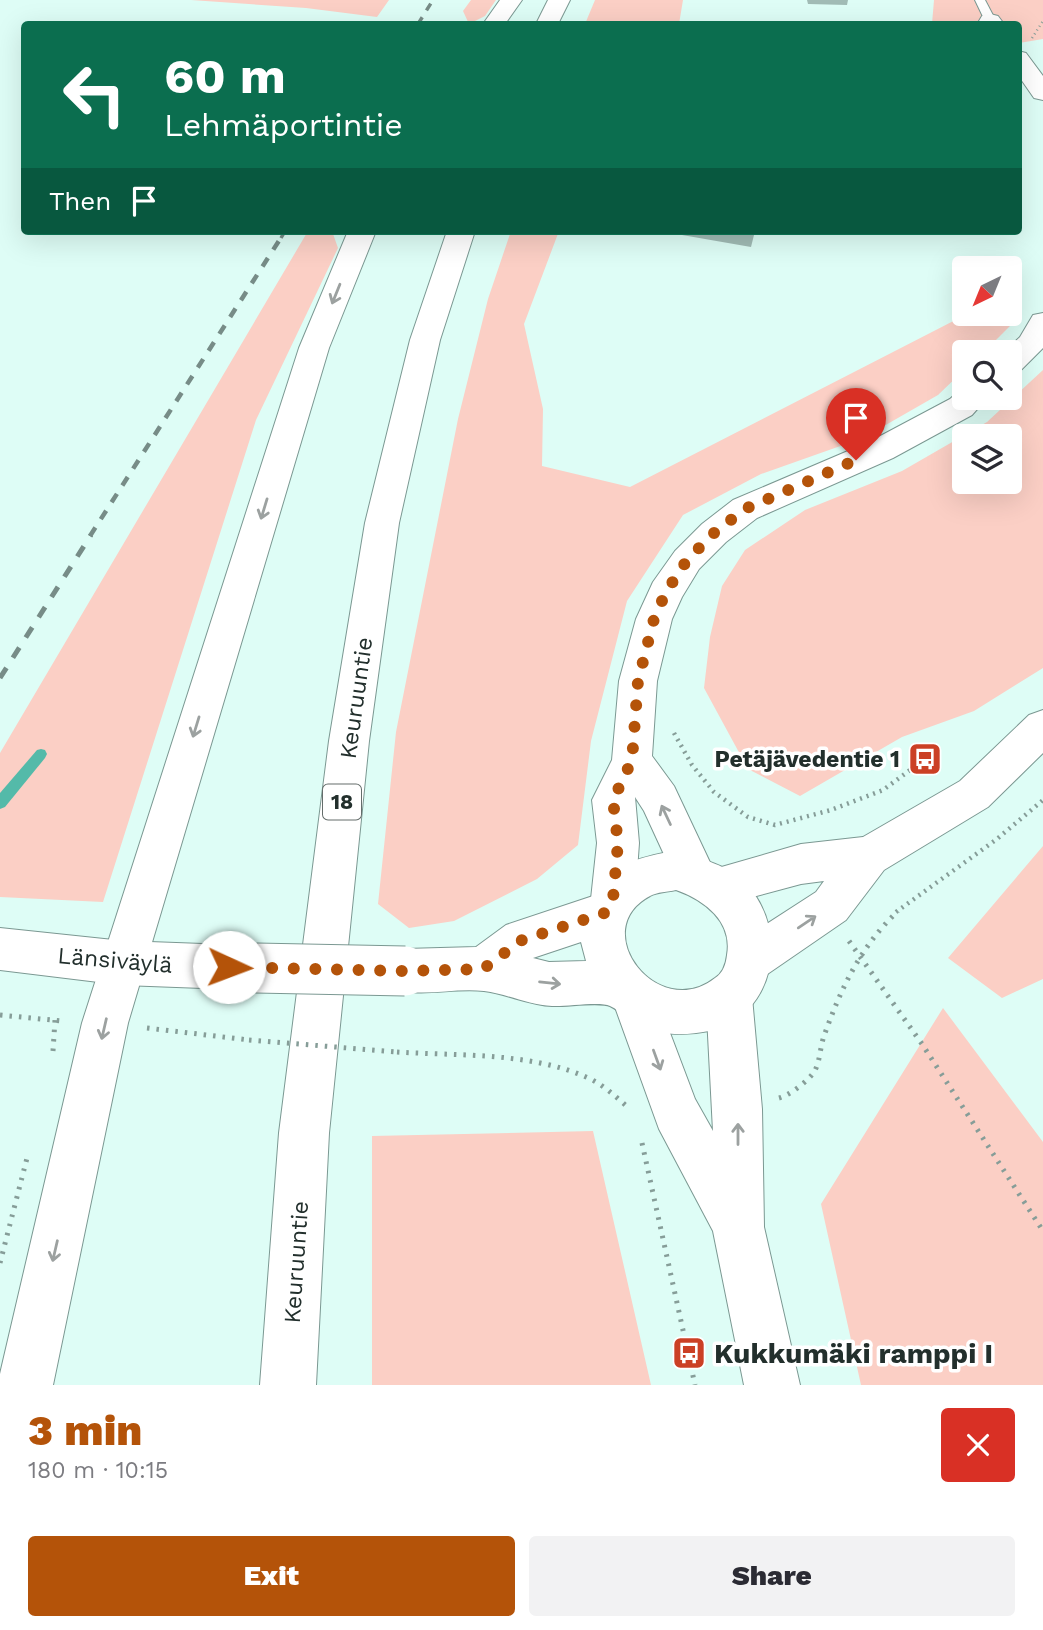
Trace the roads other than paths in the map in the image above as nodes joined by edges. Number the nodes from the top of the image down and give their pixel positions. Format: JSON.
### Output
{"nodes":[{"id":1,"x":512,"y":0,"type":"edge"},
{"id":2,"x":559,"y":0,"type":"edge"},
{"id":3,"x":980,"y":0,"type":"edge"},
{"id":4,"x":496,"y":21,"type":"edge"},
{"id":5,"x":548,"y":21,"type":"edge"},
{"id":6,"x":991,"y":21,"type":"edge"},
{"id":7,"x":1022,"y":64,"type":"edge"},
{"id":8,"x":1043,"y":93,"type":"edge"},
{"id":9,"x":360,"y":235,"type":"edge"},
{"id":10,"x":460,"y":235,"type":"edge"},
{"id":11,"x":1043,"y":323,"type":"edge"},
{"id":12,"x":1022,"y":352,"type":"edge"},
{"id":13,"x":955,"y":410,"type":"edge"},
{"id":14,"x":1043,"y":727,"type":"edge"},
{"id":15,"x":632,"y":760,"type":"junction"},
{"id":16,"x":869,"y":856,"type":"junction"},
{"id":17,"x":707,"y":880,"type":"junction"},
{"id":18,"x":609,"y":906,"type":"junction"},
{"id":19,"x":0,"y":949,"type":"edge"},
{"id":20,"x":123,"y":963,"type":"junction"},
{"id":21,"x":483,"y":969,"type":"junction"},
{"id":22,"x":739,"y":979,"type":"junction"},
{"id":23,"x":627,"y":990,"type":"junction"},
{"id":24,"x":738,"y":1227,"type":"junction"},
{"id":25,"x":25,"y":1385,"type":"edge"},
{"id":26,"x":288,"y":1385,"type":"edge"},
{"id":27,"x":772,"y":1385,"type":"edge"}],
"edges":[{"from":1,"to":4,"type":"main road"},
{"from":2,"to":5,"type":"main road"},
{"from":3,"to":6,"type":"lane"},
{"from":7,"to":8,"type":"main road"},
{"from":9,"to":20,"type":"main road","one_way":true},
{"from":10,"to":26,"type":"main road","name":"Keuruuntie","number":"18"},
{"from":11,"to":12,"type":"main road"},
{"from":13,"to":15,"type":"main road"},
{"from":14,"to":16,"type":"main road"},
{"from":17,"to":15,"type":"main road","one_way":true},
{"from":15,"to":18,"type":"main road"},
{"from":16,"to":17,"type":"main road"},
{"from":22,"to":16,"type":"main road","one_way":true},
{"from":17,"to":18,"type":"main road"},
{"from":17,"to":22,"type":"main road"},
{"from":18,"to":21,"type":"main road"},
{"from":18,"to":23,"type":"main road"},
{"from":19,"to":20,"type":"main road","name":"Länsiväylä"},
{"from":20,"to":21,"type":"main road","name":"Länsiväylä","bridge":true},
{"from":20,"to":25,"type":"main road","one_way":true},
{"from":21,"to":23,"type":"main road","name":"Länsiväylä","one_way":true},
{"from":22,"to":23,"type":"main road"},
{"from":24,"to":22,"type":"main road","one_way":true},
{"from":23,"to":24,"type":"main road","one_way":true},
{"from":24,"to":27,"type":"main road"}]}
